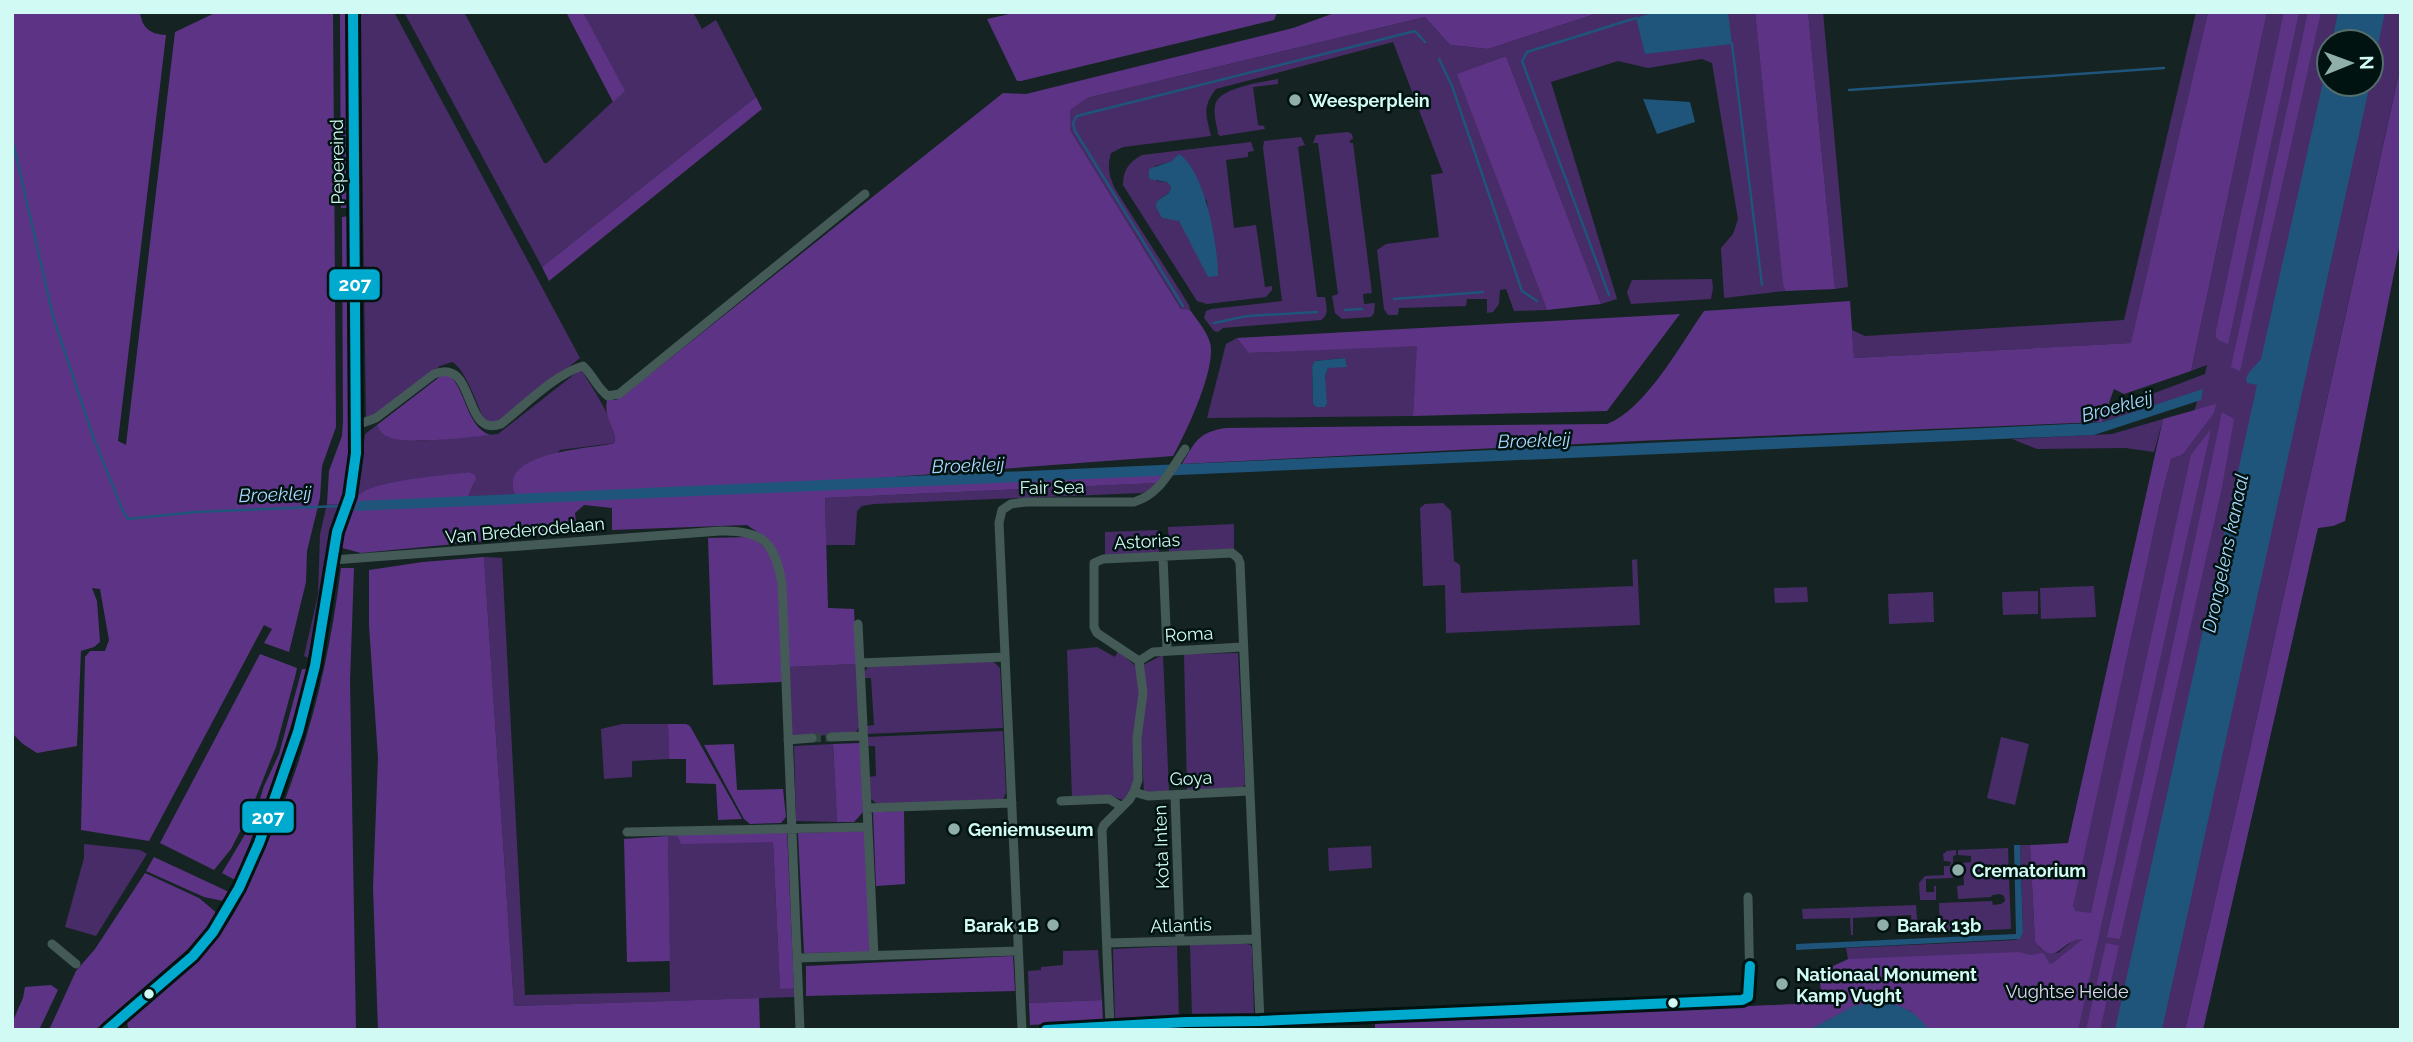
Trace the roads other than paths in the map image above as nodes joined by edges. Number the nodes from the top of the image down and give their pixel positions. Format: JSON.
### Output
{"nodes":[{"id":1,"x":353,"y":12,"type":"edge"},
{"id":2,"x":865,"y":194,"type":"dead end"},
{"id":3,"x":357,"y":425,"type":"junction"},
{"id":4,"x":1185,"y":449,"type":"dead end"},
{"id":5,"x":1163,"y":556,"type":"junction"},
{"id":6,"x":333,"y":560,"type":"junction"},
{"id":7,"x":858,"y":624,"type":"dead end"},
{"id":8,"x":1243,"y":648,"type":"junction"},
{"id":9,"x":1167,"y":651,"type":"junction"},
{"id":10,"x":1005,"y":657,"type":"junction"},
{"id":11,"x":1139,"y":661,"type":"junction"},
{"id":12,"x":861,"y":663,"type":"junction"},
{"id":13,"x":863,"y":736,"type":"junction"},
{"id":14,"x":831,"y":737,"type":"tunnel mouth"},
{"id":15,"x":812,"y":738,"type":"tunnel mouth"},
{"id":16,"x":788,"y":740,"type":"junction"},
{"id":17,"x":1249,"y":791,"type":"junction"},
{"id":18,"x":1135,"y":792,"type":"junction"},
{"id":19,"x":1174,"y":795,"type":"junction"},
{"id":20,"x":1061,"y":801,"type":"dead end"},
{"id":21,"x":1012,"y":803,"type":"junction"},
{"id":22,"x":1122,"y":807,"type":"junction"},
{"id":23,"x":867,"y":808,"type":"junction"},
{"id":24,"x":792,"y":827,"type":"junction"},
{"id":25,"x":868,"y":827,"type":"junction"},
{"id":26,"x":627,"y":832,"type":"dead end"},
{"id":27,"x":1748,"y":897,"type":"dead end"},
{"id":28,"x":1255,"y":939,"type":"junction"},
{"id":29,"x":1180,"y":940,"type":"junction"},
{"id":30,"x":1107,"y":943,"type":"junction"},
{"id":31,"x":52,"y":944,"type":"dead end"},
{"id":32,"x":1018,"y":951,"type":"junction"},
{"id":33,"x":874,"y":956,"type":"junction"},
{"id":34,"x":797,"y":958,"type":"junction"},
{"id":35,"x":76,"y":964,"type":"dead end"},
{"id":36,"x":1259,"y":1021,"type":"junction"},
{"id":37,"x":1110,"y":1027,"type":"junction"},
{"id":38,"x":112,"y":1028,"type":"edge"},
{"id":39,"x":800,"y":1030,"type":"edge"},
{"id":40,"x":1022,"y":1030,"type":"edge"},
{"id":41,"x":1042,"y":1030,"type":"edge"}],
"edges":[{"from":1,"to":3,"type":"main road","name":"Pepereind"},
{"from":2,"to":3,"type":"street"},
{"from":3,"to":6,"type":"main road","name":"Pepereind"},
{"from":4,"to":10,"type":"street","name":"Fair Sea"},
{"from":5,"to":8,"type":"street","name":"Astorias"},
{"from":5,"to":9,"type":"street"},
{"from":5,"to":11,"type":"street","name":"Astorias"},
{"from":6,"to":16,"type":"street","name":"Van Brederodelaan"},
{"from":6,"to":38,"type":"main road","name":"Pepereind"},
{"from":7,"to":12,"type":"street"},
{"from":8,"to":9,"type":"street","name":"Roma"},
{"from":8,"to":17,"type":"street","name":"Astorias"},
{"from":9,"to":11,"type":"street","name":"Roma"},
{"from":10,"to":12,"type":"street"},
{"from":10,"to":21,"type":"street"},
{"from":11,"to":18,"type":"street"},
{"from":12,"to":13,"type":"street"},
{"from":13,"to":14,"type":"street"},
{"from":13,"to":23,"type":"street"},
{"from":15,"to":16,"type":"street"},
{"from":16,"to":24,"type":"street","name":"Van Brederodelaan"},
{"from":17,"to":19,"type":"street","name":"Goya"},
{"from":17,"to":28,"type":"street","name":"Astorias"},
{"from":18,"to":19,"type":"street","name":"Goya"},
{"from":18,"to":22,"type":"street"},
{"from":19,"to":29,"type":"street","name":"Kota Inten"},
{"from":20,"to":22,"type":"street"},
{"from":21,"to":23,"type":"street"},
{"from":21,"to":32,"type":"street"},
{"from":22,"to":30,"type":"street"},
{"from":23,"to":25,"type":"street"},
{"from":24,"to":25,"type":"street"},
{"from":24,"to":26,"type":"street"},
{"from":24,"to":34,"type":"street","name":"Van Brederodelaan"},
{"from":25,"to":33,"type":"street"},
{"from":27,"to":36,"type":"street"},
{"from":28,"to":29,"type":"street","name":"Atlantis"},
{"from":28,"to":36,"type":"street","name":"Astorias"},
{"from":29,"to":30,"type":"street","name":"Atlantis"},
{"from":30,"to":37,"type":"street"},
{"from":31,"to":35,"type":"street"},
{"from":32,"to":33,"type":"street"},
{"from":32,"to":40,"type":"street"},
{"from":33,"to":34,"type":"street"},
{"from":34,"to":39,"type":"street","name":"Van Brederodelaan"},
{"from":36,"to":37,"type":"street"},
{"from":37,"to":41,"type":"street"}]}
